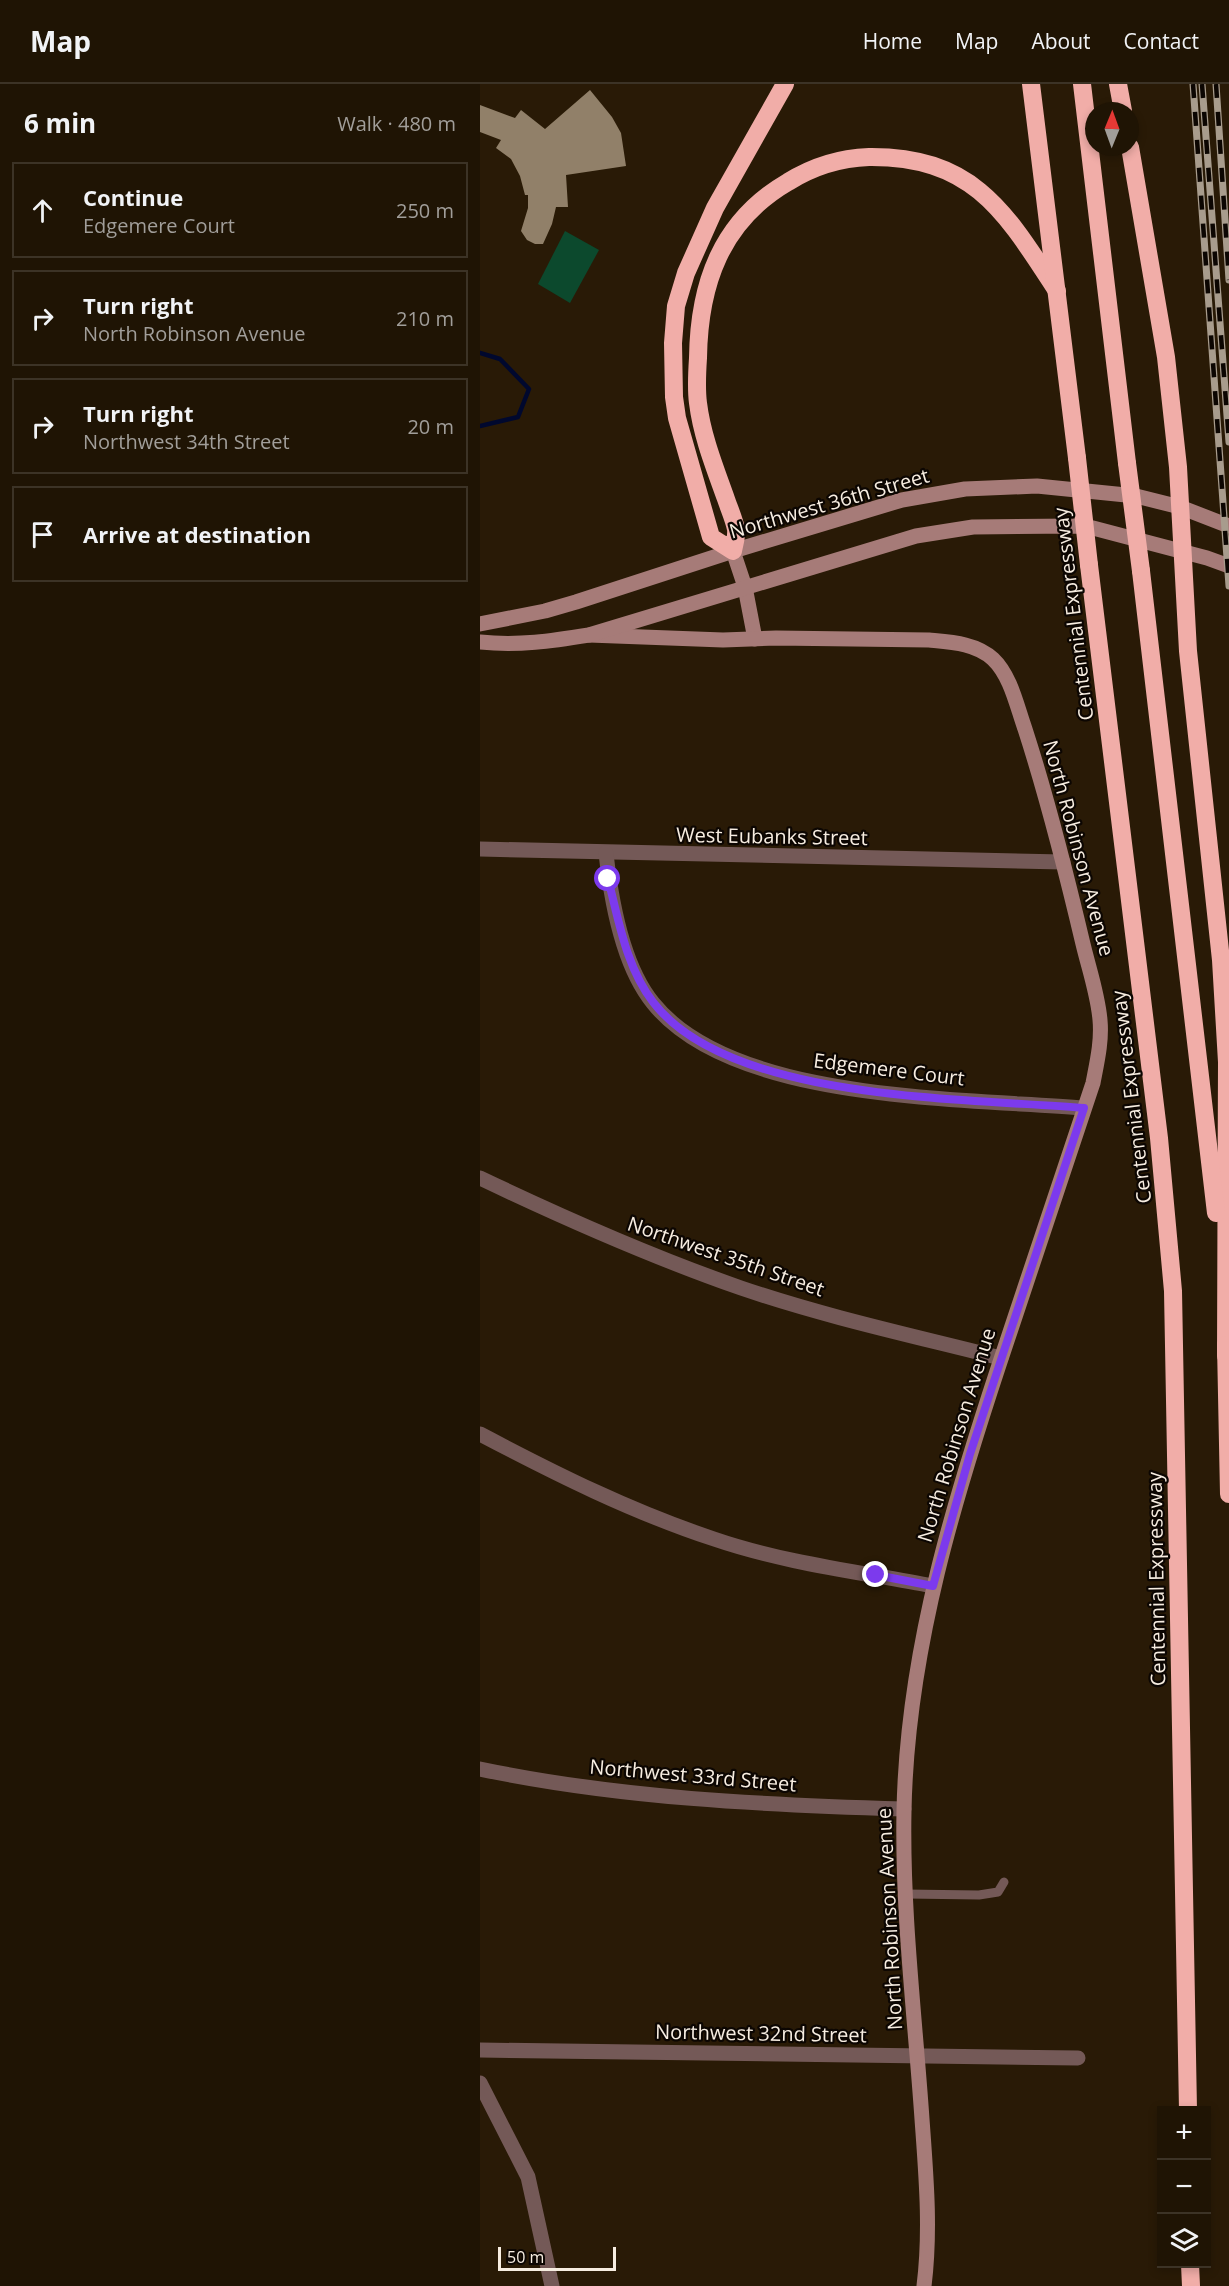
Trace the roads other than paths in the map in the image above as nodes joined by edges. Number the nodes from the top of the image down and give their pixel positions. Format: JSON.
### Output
{"nodes":[{"id":1,"x":785,"y":84,"type":"edge"},
{"id":2,"x":1031,"y":84,"type":"edge"},
{"id":3,"x":1082,"y":84,"type":"edge"},
{"id":4,"x":1118,"y":84,"type":"edge"},
{"id":5,"x":1121,"y":102,"type":"edge"},
{"id":6,"x":1132,"y":156,"type":"edge"},
{"id":7,"x":1056,"y":291,"type":"junction"},
{"id":8,"x":1180,"y":507,"type":"junction"},
{"id":9,"x":1229,"y":526,"type":"edge"},
{"id":10,"x":733,"y":551,"type":"junction"},
{"id":11,"x":1182,"y":551,"type":"junction"},
{"id":12,"x":1227,"y":565,"type":"edge"},
{"id":13,"x":745,"y":587,"type":"junction"},
{"id":14,"x":480,"y":624,"type":"edge"},
{"id":15,"x":589,"y":635,"type":"junction"},
{"id":16,"x":754,"y":639,"type":"junction"},
{"id":17,"x":480,"y":642,"type":"edge"},
{"id":18,"x":480,"y":849,"type":"edge"},
{"id":19,"x":606,"y":853,"type":"junction"},
{"id":20,"x":1063,"y":862,"type":"junction"},
{"id":21,"x":1084,"y":1108,"type":"junction"},
{"id":22,"x":480,"y":1178,"type":"edge"},
{"id":23,"x":1226,"y":1356,"type":"junction"},
{"id":24,"x":1001,"y":1358,"type":"junction"},
{"id":25,"x":480,"y":1434,"type":"edge"},
{"id":26,"x":1229,"y":1494,"type":"edge"},
{"id":27,"x":933,"y":1586,"type":"junction"},
{"id":28,"x":480,"y":1769,"type":"edge"},
{"id":29,"x":904,"y":1809,"type":"junction"},
{"id":30,"x":1004,"y":1882,"type":"dead end"},
{"id":31,"x":906,"y":1894,"type":"junction"},
{"id":32,"x":480,"y":2050,"type":"edge"},
{"id":33,"x":918,"y":2055,"type":"junction"},
{"id":34,"x":1078,"y":2058,"type":"dead end"},
{"id":35,"x":480,"y":2083,"type":"edge"},
{"id":36,"x":1188,"y":2106,"type":"edge"},
{"id":37,"x":1190,"y":2268,"type":"edge"},
{"id":38,"x":552,"y":2286,"type":"edge"},
{"id":39,"x":924,"y":2286,"type":"edge"},
{"id":40,"x":1191,"y":2286,"type":"edge"}],
"edges":[{"from":1,"to":10,"type":"highway"},
{"from":2,"to":7,"type":"highway","name":"Centennial Expressway"},
{"from":3,"to":23,"type":"highway","bridge":true},
{"from":4,"to":5,"type":"highway"},
{"from":6,"to":8,"type":"highway"},
{"from":7,"to":10,"type":"highway"},
{"from":7,"to":36,"type":"highway","name":"Centennial Expressway","bridge":true},
{"from":8,"to":9,"type":"street","name":"Northwest 36th Street"},
{"from":8,"to":10,"type":"street","name":"Northwest 36th Street"},
{"from":8,"to":11,"type":"highway"},
{"from":10,"to":13,"type":"street"},
{"from":10,"to":14,"type":"street","name":"Northwest 36th Street"},
{"from":11,"to":12,"type":"street"},
{"from":11,"to":13,"type":"street"},
{"from":11,"to":23,"type":"highway"},
{"from":13,"to":15,"type":"street"},
{"from":13,"to":16,"type":"street"},
{"from":15,"to":16,"type":"street"},
{"from":15,"to":17,"type":"street"},
{"from":16,"to":20,"type":"street","name":"North Robinson Avenue"},
{"from":18,"to":19,"type":"street","name":"West Eubanks Street"},
{"from":19,"to":20,"type":"street","name":"West Eubanks Street"},
{"from":19,"to":21,"type":"street","name":"Edgemere Court"},
{"from":20,"to":21,"type":"street","name":"North Robinson Avenue"},
{"from":21,"to":24,"type":"street","name":"North Robinson Avenue"},
{"from":22,"to":24,"type":"street","name":"Northwest 35th Street"},
{"from":23,"to":26,"type":"highway"},
{"from":24,"to":27,"type":"street","name":"North Robinson Avenue"},
{"from":25,"to":27,"type":"street"},
{"from":27,"to":29,"type":"street","name":"North Robinson Avenue"},
{"from":28,"to":29,"type":"street","name":"Northwest 33rd Street"},
{"from":29,"to":31,"type":"street","name":"North Robinson Avenue"},
{"from":30,"to":31,"type":"lane"},
{"from":31,"to":33,"type":"street","name":"North Robinson Avenue"},
{"from":32,"to":33,"type":"street","name":"Northwest 32nd Street"},
{"from":33,"to":34,"type":"street","name":"Northwest 32nd Street"},
{"from":33,"to":39,"type":"street","name":"North Robinson Avenue"},
{"from":35,"to":38,"type":"street"},
{"from":37,"to":40,"type":"highway"}]}
